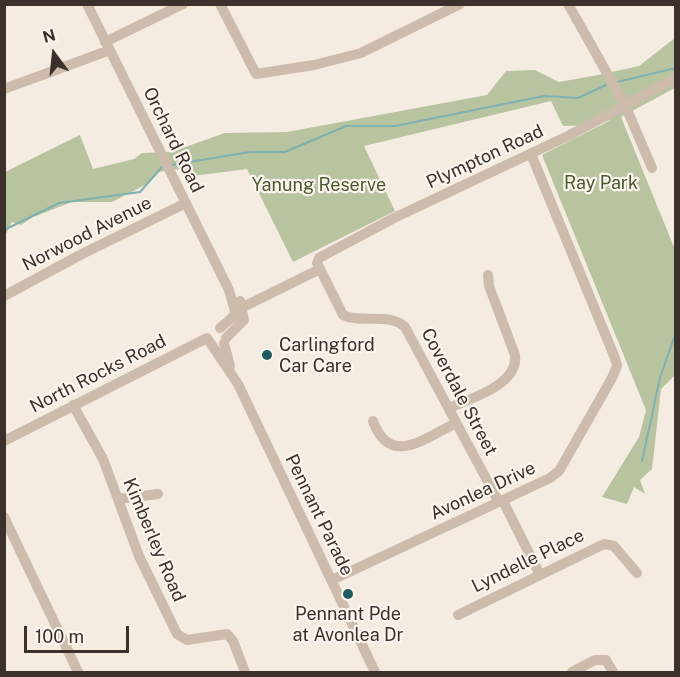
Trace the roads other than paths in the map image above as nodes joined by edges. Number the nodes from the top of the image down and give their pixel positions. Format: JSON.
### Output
{"nodes":[{"id":1,"x":87,"y":4,"type":"edge"},
{"id":2,"x":183,"y":4,"type":"edge"},
{"id":3,"x":220,"y":4,"type":"edge"},
{"id":4,"x":460,"y":4,"type":"edge"},
{"id":5,"x":568,"y":4,"type":"edge"},
{"id":6,"x":108,"y":46,"type":"junction"},
{"id":7,"x":675,"y":78,"type":"edge"},
{"id":8,"x":4,"y":89,"type":"edge"},
{"id":9,"x":625,"y":105,"type":"junction"},
{"id":10,"x":531,"y":154,"type":"junction"},
{"id":11,"x":652,"y":168,"type":"dead end"},
{"id":12,"x":186,"y":203,"type":"junction"},
{"id":13,"x":320,"y":269,"type":"junction"},
{"id":14,"x":488,"y":275,"type":"dead end"},
{"id":15,"x":4,"y":296,"type":"edge"},
{"id":16,"x":238,"y":309,"type":"junction"},
{"id":17,"x":220,"y":328,"type":"junction"},
{"id":18,"x":218,"y":341,"type":"junction"},
{"id":19,"x":74,"y":405,"type":"junction"},
{"id":20,"x":449,"y":408,"type":"junction"},
{"id":21,"x":373,"y":420,"type":"dead end"},
{"id":22,"x":456,"y":423,"type":"junction"},
{"id":23,"x":4,"y":441,"type":"edge"},
{"id":24,"x":158,"y":494,"type":"dead end"},
{"id":25,"x":118,"y":499,"type":"junction"},
{"id":26,"x":500,"y":500,"type":"junction"},
{"id":27,"x":4,"y":517,"type":"edge"},
{"id":28,"x":539,"y":573,"type":"junction"},
{"id":29,"x":638,"y":573,"type":"dead end"},
{"id":30,"x":332,"y":580,"type":"junction"},
{"id":31,"x":458,"y":615,"type":"dead end"},
{"id":32,"x":78,"y":672,"type":"edge"},
{"id":33,"x":246,"y":672,"type":"edge"},
{"id":34,"x":375,"y":672,"type":"edge"},
{"id":35,"x":572,"y":672,"type":"edge"},
{"id":36,"x":613,"y":672,"type":"edge"}],
"edges":[{"from":1,"to":6,"type":"street","name":"Orchard Road"},
{"from":2,"to":6,"type":"street"},
{"from":3,"to":4,"type":"street"},
{"from":5,"to":9,"type":"street"},
{"from":6,"to":8,"type":"street"},
{"from":6,"to":12,"type":"street","name":"Orchard Road"},
{"from":7,"to":9,"type":"street","name":"Plympton Road"},
{"from":9,"to":10,"type":"street","name":"Plympton Road"},
{"from":9,"to":11,"type":"street"},
{"from":10,"to":13,"type":"street","name":"Plympton Road"},
{"from":10,"to":26,"type":"street","name":"Avonlea Drive"},
{"from":12,"to":15,"type":"street","name":"Norwood Avenue"},
{"from":12,"to":16,"type":"street","name":"Orchard Road"},
{"from":13,"to":16,"type":"street"},
{"from":13,"to":20,"type":"street","name":"Coverdale Street"},
{"from":14,"to":20,"type":"street"},
{"from":16,"to":17,"type":"street"},
{"from":16,"to":18,"type":"street","name":"North Rocks Road"},
{"from":17,"to":18,"type":"street","name":"Pennant Parade"},
{"from":17,"to":18,"type":"street"},
{"from":18,"to":19,"type":"street","name":"North Rocks Road"},
{"from":18,"to":30,"type":"street","name":"Pennant Parade"},
{"from":19,"to":23,"type":"street","name":"North Rocks Road"},
{"from":19,"to":25,"type":"street","name":"Kimberley Road"},
{"from":20,"to":22,"type":"street","name":"Coverdale Street"},
{"from":21,"to":22,"type":"street"},
{"from":22,"to":26,"type":"street","name":"Coverdale Street"},
{"from":24,"to":25,"type":"street"},
{"from":25,"to":33,"type":"street","name":"Kimberley Road"},
{"from":26,"to":28,"type":"street","name":"Coverdale Street"},
{"from":26,"to":30,"type":"street","name":"Avonlea Drive"},
{"from":27,"to":32,"type":"street"},
{"from":28,"to":29,"type":"street","name":"Lyndelle Place"},
{"from":28,"to":31,"type":"street","name":"Lyndelle Place"},
{"from":30,"to":34,"type":"street","name":"Pennant Parade"},
{"from":35,"to":36,"type":"street"}]}
